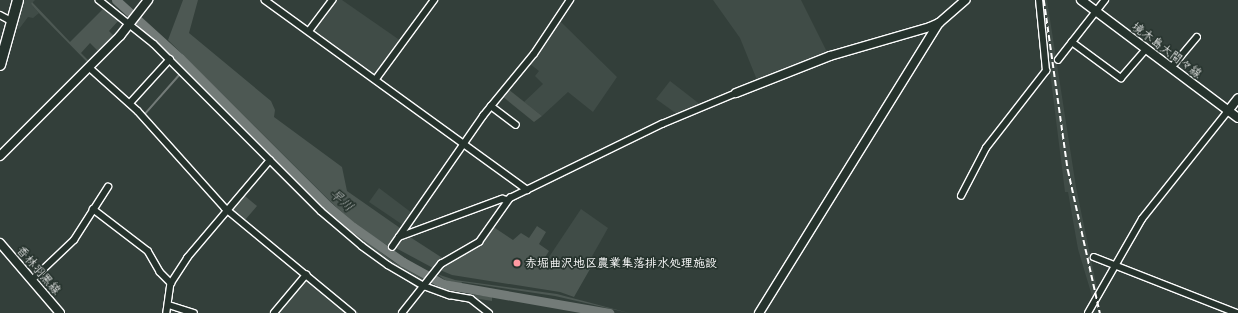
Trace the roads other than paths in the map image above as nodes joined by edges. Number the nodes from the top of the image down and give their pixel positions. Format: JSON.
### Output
{"nodes":[{"id":1,"x":18,"y":0,"type":"edge"},
{"id":2,"x":99,"y":0,"type":"edge"},
{"id":3,"x":148,"y":0,"type":"edge"},
{"id":4,"x":265,"y":0,"type":"edge"},
{"id":5,"x":332,"y":0,"type":"edge"},
{"id":6,"x":434,"y":0,"type":"edge"},
{"id":7,"x":570,"y":0,"type":"edge"},
{"id":8,"x":965,"y":0,"type":"edge"},
{"id":9,"x":1039,"y":0,"type":"edge"},
{"id":10,"x":1081,"y":0,"type":"edge"},
{"id":11,"x":1105,"y":0,"type":"edge"},
{"id":12,"x":1096,"y":12,"type":"junction"},
{"id":13,"x":0,"y":15,"type":"edge"},
{"id":14,"x":13,"y":22,"type":"junction"},
{"id":15,"x":939,"y":23,"type":"junction"},
{"id":16,"x":131,"y":24,"type":"junction"},
{"id":17,"x":309,"y":32,"type":"junction"},
{"id":18,"x":1197,"y":37,"type":"dead end"},
{"id":19,"x":1072,"y":42,"type":"junction"},
{"id":20,"x":1146,"y":49,"type":"junction"},
{"id":21,"x":170,"y":59,"type":"junction"},
{"id":22,"x":1058,"y":60,"type":"dead end"},
{"id":23,"x":0,"y":65,"type":"edge"},
{"id":24,"x":90,"y":68,"type":"junction"},
{"id":25,"x":1171,"y":68,"type":"junction"},
{"id":26,"x":376,"y":79,"type":"junction"},
{"id":27,"x":736,"y":93,"type":"joint"},
{"id":28,"x":1238,"y":98,"type":"edge"},
{"id":29,"x":130,"y":104,"type":"junction"},
{"id":30,"x":491,"y":106,"type":"junction"},
{"id":31,"x":1228,"y":111,"type":"junction"},
{"id":32,"x":1238,"y":118,"type":"edge"},
{"id":33,"x":516,"y":125,"type":"dead end"},
{"id":34,"x":464,"y":143,"type":"junction"},
{"id":35,"x":0,"y":156,"type":"edge"},
{"id":36,"x":270,"y":160,"type":"junction"},
{"id":37,"x":108,"y":187,"type":"dead end"},
{"id":38,"x":527,"y":190,"type":"junction"},
{"id":39,"x":961,"y":196,"type":"dead end"},
{"id":40,"x":507,"y":200,"type":"junction"},
{"id":41,"x":93,"y":209,"type":"junction"},
{"id":42,"x":229,"y":211,"type":"junction"},
{"id":43,"x":399,"y":238,"type":"junction"},
{"id":44,"x":0,"y":243,"type":"edge"},
{"id":45,"x":392,"y":247,"type":"dead end"},
{"id":46,"x":1094,"y":257,"type":"dead end"},
{"id":47,"x":1116,"y":266,"type":"junction"},
{"id":48,"x":306,"y":275,"type":"junction"},
{"id":49,"x":32,"y":280,"type":"junction"},
{"id":50,"x":171,"y":283,"type":"junction"},
{"id":51,"x":425,"y":285,"type":"junction"},
{"id":52,"x":169,"y":305,"type":"junction"},
{"id":53,"x":60,"y":313,"type":"edge"},
{"id":54,"x":167,"y":313,"type":"edge"},
{"id":55,"x":194,"y":313,"type":"edge"},
{"id":56,"x":274,"y":313,"type":"edge"},
{"id":57,"x":352,"y":313,"type":"edge"},
{"id":58,"x":402,"y":313,"type":"edge"},
{"id":59,"x":489,"y":313,"type":"edge"},
{"id":60,"x":759,"y":313,"type":"edge"},
{"id":61,"x":1088,"y":313,"type":"edge"},
{"id":62,"x":1237,"y":313,"type":"edge"}],
"edges":[{"from":1,"to":14,"type":"highway"},
{"from":2,"to":16,"type":"street"},
{"from":3,"to":16,"type":"street"},
{"from":4,"to":17,"type":"street"},
{"from":5,"to":17,"type":"street"},
{"from":6,"to":26,"type":"street"},
{"from":7,"to":30,"type":"street"},
{"from":8,"to":15,"type":"street"},
{"from":9,"to":39,"type":"street"},
{"from":10,"to":12,"type":"street","name":"境木島大間々線"},
{"from":11,"to":12,"type":"street"},
{"from":12,"to":19,"type":"street"},
{"from":12,"to":20,"type":"street","name":"境木島大間々線"},
{"from":13,"to":14,"type":"street"},
{"from":14,"to":23,"type":"highway"},
{"from":15,"to":27,"type":"street"},
{"from":15,"to":60,"type":"street"},
{"from":16,"to":21,"type":"street"},
{"from":16,"to":24,"type":"street"},
{"from":17,"to":26,"type":"street"},
{"from":18,"to":25,"type":"street"},
{"from":19,"to":20,"type":"street"},
{"from":19,"to":22,"type":"street"},
{"from":20,"to":25,"type":"street","name":"境木島大間々線"},
{"from":21,"to":29,"type":"street"},
{"from":21,"to":36,"type":"street"},
{"from":24,"to":29,"type":"street"},
{"from":24,"to":35,"type":"street"},
{"from":25,"to":31,"type":"street","name":"境木島大間々線"},
{"from":26,"to":34,"type":"street"},
{"from":27,"to":38,"type":"street"},
{"from":28,"to":31,"type":"street"},
{"from":29,"to":42,"type":"street"},
{"from":30,"to":33,"type":"street"},
{"from":30,"to":34,"type":"street"},
{"from":31,"to":32,"type":"street","name":"境木島大間々線"},
{"from":31,"to":47,"type":"street"},
{"from":34,"to":38,"type":"street"},
{"from":34,"to":43,"type":"street"},
{"from":36,"to":42,"type":"street"},
{"from":36,"to":51,"type":"street"},
{"from":37,"to":41,"type":"street"},
{"from":38,"to":40,"type":"street"},
{"from":40,"to":43,"type":"street"},
{"from":40,"to":51,"type":"street"},
{"from":41,"to":49,"type":"street"},
{"from":41,"to":50,"type":"street"},
{"from":42,"to":48,"type":"street"},
{"from":42,"to":50,"type":"street"},
{"from":43,"to":45,"type":"street"},
{"from":44,"to":49,"type":"street","name":"香林羽黒線"},
{"from":46,"to":47,"type":"street"},
{"from":47,"to":61,"type":"street"},
{"from":47,"to":62,"type":"street"},
{"from":48,"to":56,"type":"street"},
{"from":48,"to":57,"type":"street"},
{"from":49,"to":53,"type":"street","name":"香林羽黒線"},
{"from":50,"to":52,"type":"street"},
{"from":51,"to":58,"type":"street"},
{"from":51,"to":59,"type":"street"},
{"from":52,"to":54,"type":"street"},
{"from":52,"to":55,"type":"street"}]}
